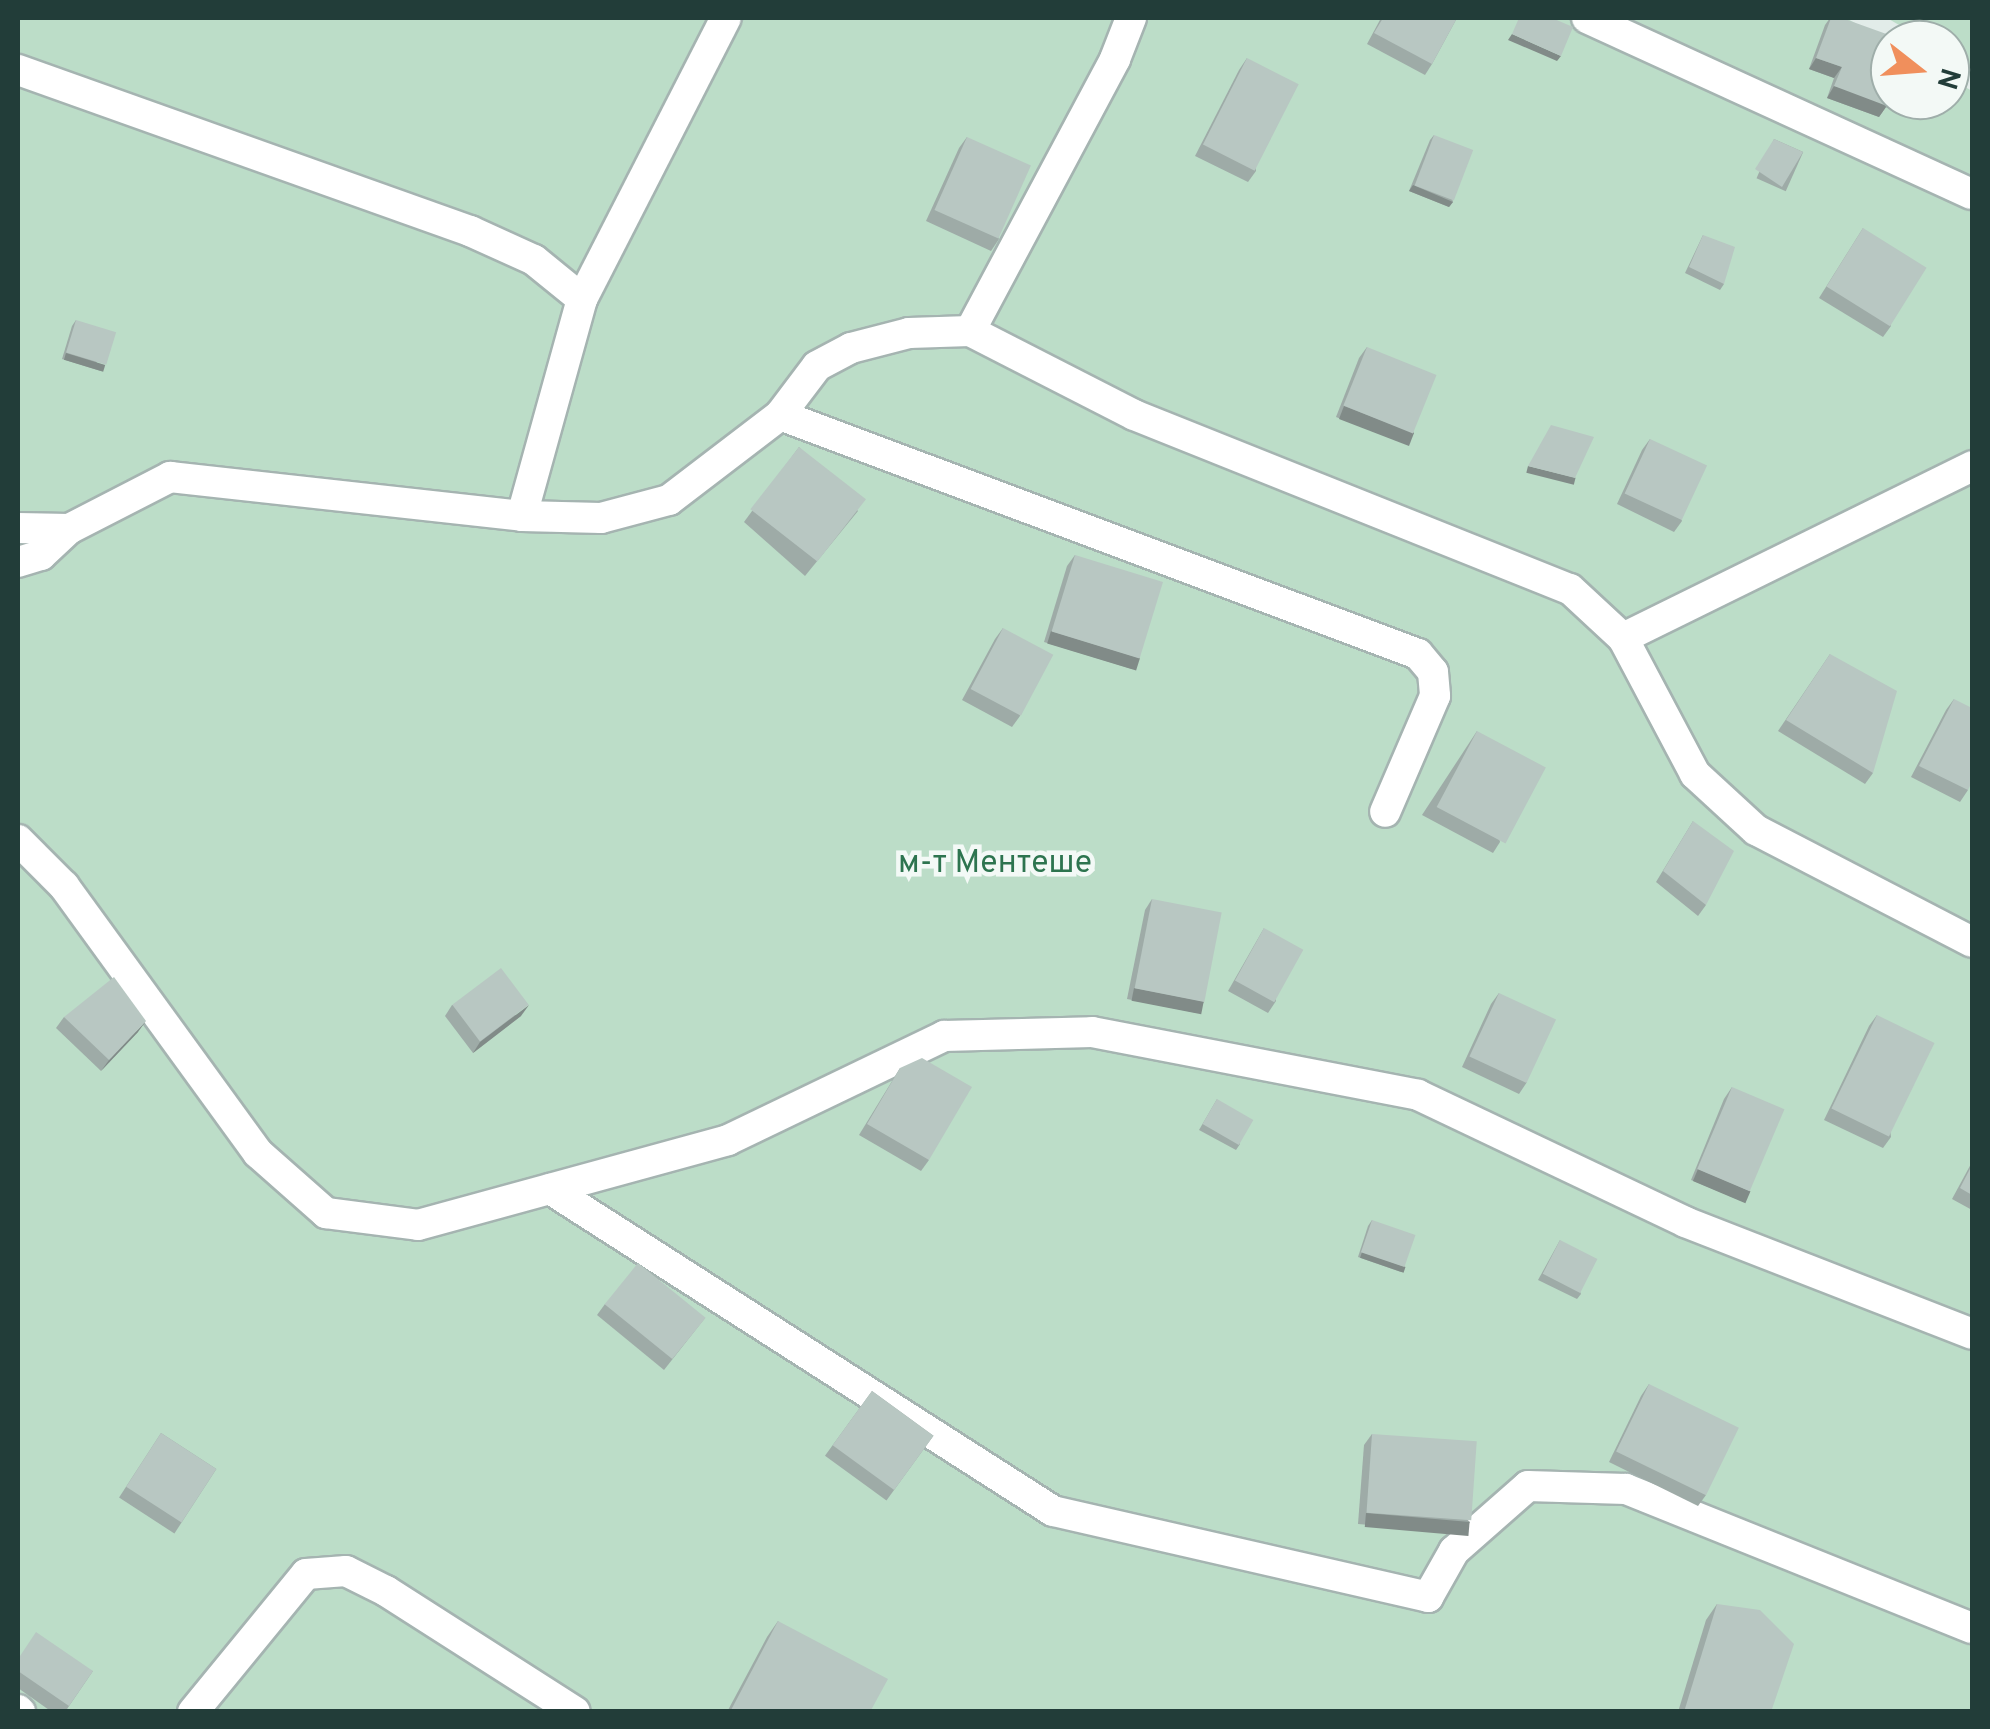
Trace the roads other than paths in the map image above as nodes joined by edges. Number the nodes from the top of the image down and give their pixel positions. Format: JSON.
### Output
{"nodes":[{"id":1,"x":726,"y":18,"type":"edge"},
{"id":2,"x":1131,"y":18,"type":"edge"},
{"id":3,"x":1587,"y":18,"type":"edge"},
{"id":4,"x":18,"y":70,"type":"edge"},
{"id":5,"x":1972,"y":194,"type":"edge"},
{"id":6,"x":582,"y":299,"type":"junction"},
{"id":7,"x":970,"y":331,"type":"junction"},
{"id":8,"x":780,"y":415,"type":"junction"},
{"id":9,"x":1972,"y":466,"type":"edge"},
{"id":10,"x":522,"y":516,"type":"junction"},
{"id":11,"x":18,"y":528,"type":"edge"},
{"id":12,"x":69,"y":529,"type":"junction"},
{"id":13,"x":18,"y":562,"type":"edge"},
{"id":14,"x":1623,"y":638,"type":"junction"},
{"id":15,"x":1385,"y":812,"type":"dead end"},
{"id":16,"x":18,"y":840,"type":"edge"},
{"id":17,"x":1972,"y":942,"type":"edge"},
{"id":18,"x":550,"y":1189,"type":"junction"},
{"id":19,"x":1972,"y":1334,"type":"edge"},
{"id":20,"x":1972,"y":1628,"type":"edge"},
{"id":21,"x":192,"y":1712,"type":"edge"},
{"id":22,"x":575,"y":1712,"type":"edge"}],
"edges":[{"from":1,"to":6,"type":"street"},
{"from":2,"to":7,"type":"street"},
{"from":3,"to":5,"type":"street"},
{"from":4,"to":6,"type":"street"},
{"from":6,"to":10,"type":"street"},
{"from":7,"to":8,"type":"street"},
{"from":7,"to":14,"type":"street"},
{"from":8,"to":10,"type":"street"},
{"from":8,"to":15,"type":"street"},
{"from":9,"to":14,"type":"street"},
{"from":10,"to":12,"type":"street"},
{"from":11,"to":12,"type":"street"},
{"from":12,"to":13,"type":"street"},
{"from":14,"to":17,"type":"street"},
{"from":16,"to":18,"type":"street"},
{"from":18,"to":19,"type":"street"},
{"from":18,"to":20,"type":"street"},
{"from":21,"to":22,"type":"street"}]}
